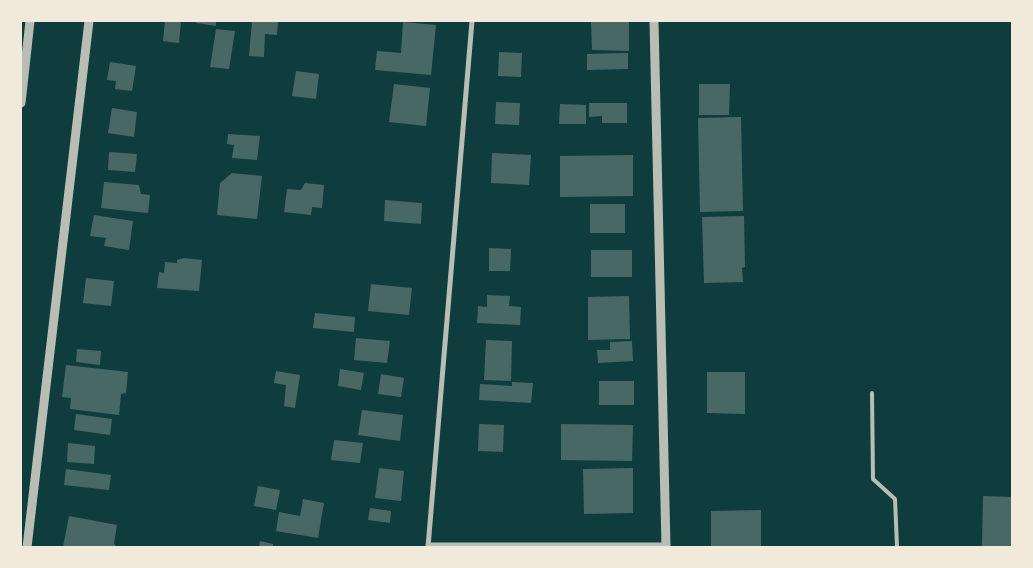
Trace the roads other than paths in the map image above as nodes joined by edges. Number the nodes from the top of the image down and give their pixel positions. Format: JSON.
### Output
{"nodes":[{"id":1,"x":30,"y":21,"type":"edge"},
{"id":2,"x":89,"y":21,"type":"edge"},
{"id":3,"x":472,"y":21,"type":"edge"},
{"id":4,"x":654,"y":21,"type":"edge"},
{"id":5,"x":21,"y":103,"type":"edge"},
{"id":6,"x":872,"y":393,"type":"dead end"},
{"id":7,"x":428,"y":546,"type":"edge"},
{"id":8,"x":666,"y":546,"type":"edge"},
{"id":9,"x":27,"y":547,"type":"edge"},
{"id":10,"x":896,"y":547,"type":"edge"}],
"edges":[{"from":1,"to":5,"type":"street"},
{"from":2,"to":9,"type":"street"},
{"from":3,"to":7,"type":"street"},
{"from":4,"to":8,"type":"street"},
{"from":6,"to":10,"type":"lane"},
{"from":7,"to":8,"type":"street"}]}
